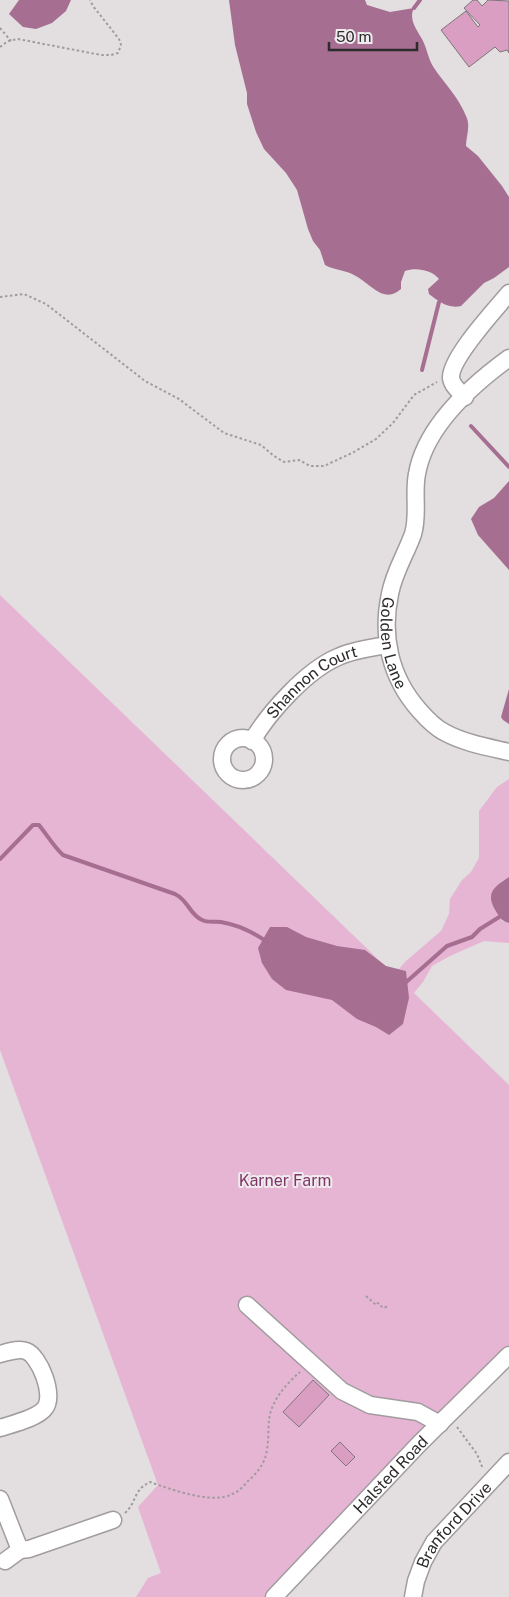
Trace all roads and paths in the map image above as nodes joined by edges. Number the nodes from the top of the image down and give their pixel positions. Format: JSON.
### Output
{"nodes":[{"id":1,"x":90,"y":0,"type":"edge"},
{"id":2,"x":0,"y":28,"type":"edge"},
{"id":3,"x":11,"y":41,"type":"junction"},
{"id":4,"x":0,"y":47,"type":"edge"},
{"id":5,"x":509,"y":293,"type":"edge"},
{"id":6,"x":0,"y":298,"type":"edge"},
{"id":7,"x":509,"y":358,"type":"edge"},
{"id":8,"x":452,"y":378,"type":"junction"},
{"id":9,"x":464,"y":397,"type":"junction"},
{"id":10,"x":387,"y":645,"type":"junction"},
{"id":11,"x":252,"y":741,"type":"dead end"},
{"id":12,"x":509,"y":752,"type":"edge"},
{"id":13,"x":366,"y":1296,"type":"dead end"},
{"id":14,"x":247,"y":1305,"type":"dead end"},
{"id":15,"x":389,"y":1306,"type":"dead end"},
{"id":16,"x":0,"y":1354,"type":"edge"},
{"id":17,"x":509,"y":1355,"type":"edge"},
{"id":18,"x":311,"y":1362,"type":"junction"},
{"id":19,"x":444,"y":1420,"type":"junction"},
{"id":20,"x":0,"y":1428,"type":"edge"},
{"id":21,"x":509,"y":1462,"type":"edge"},
{"id":22,"x":484,"y":1469,"type":"dead end"},
{"id":23,"x":0,"y":1499,"type":"edge"},
{"id":24,"x":4,"y":1519,"type":"edge"},
{"id":25,"x":113,"y":1520,"type":"joint"},
{"id":26,"x":20,"y":1550,"type":"junction"},
{"id":27,"x":5,"y":1561,"type":"dead end"},
{"id":28,"x":274,"y":1597,"type":"edge"},
{"id":29,"x":414,"y":1597,"type":"edge"}],
"edges":[{"from":1,"to":3,"type":"path"},
{"from":2,"to":3,"type":"path"},
{"from":3,"to":4,"type":"path"},
{"from":5,"to":8,"type":"street"},
{"from":6,"to":8,"type":"path"},
{"from":7,"to":9,"type":"street","name":"Golden Lane"},
{"from":8,"to":9,"type":"street"},
{"from":9,"to":10,"type":"street","name":"Golden Lane"},
{"from":10,"to":11,"type":"street","name":"Shannon Court"},
{"from":10,"to":12,"type":"street","name":"Golden Lane"},
{"from":13,"to":15,"type":"path"},
{"from":14,"to":18,"type":"street"},
{"from":16,"to":20,"type":"street"},
{"from":17,"to":19,"type":"street","name":"Halsted Road"},
{"from":18,"to":19,"type":"street"},
{"from":18,"to":25,"type":"path"},
{"from":19,"to":22,"type":"path"},
{"from":19,"to":28,"type":"street","name":"Halsted Road"},
{"from":21,"to":29,"type":"street","name":"Branford Drive"},
{"from":23,"to":24,"type":"street"},
{"from":24,"to":26,"type":"street"},
{"from":25,"to":26,"type":"street"},
{"from":26,"to":27,"type":"street"}]}
